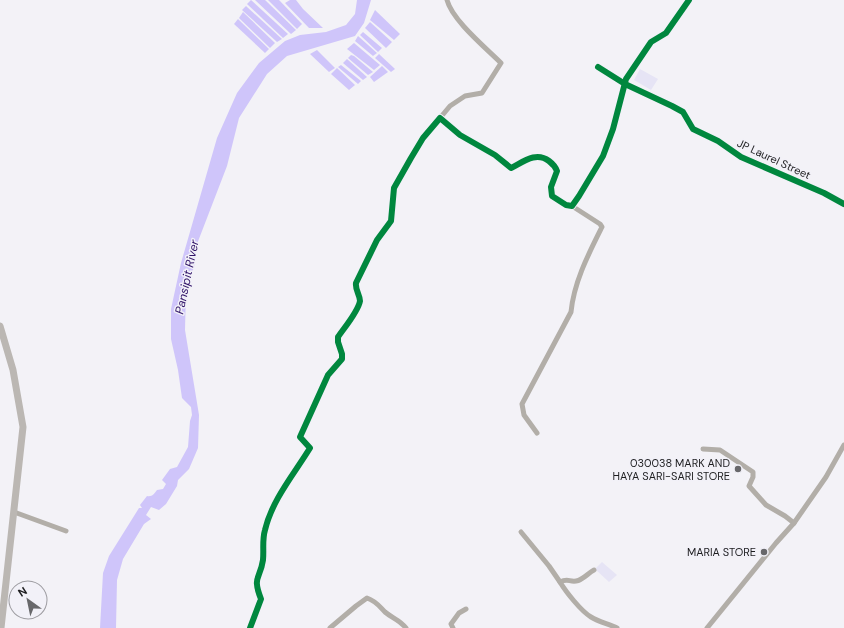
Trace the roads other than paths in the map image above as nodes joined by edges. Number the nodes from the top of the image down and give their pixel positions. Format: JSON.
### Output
{"nodes":[{"id":1,"x":447,"y":0,"type":"edge"},
{"id":2,"x":689,"y":0,"type":"edge"},
{"id":3,"x":598,"y":68,"type":"dead end"},
{"id":4,"x":625,"y":84,"type":"junction"},
{"id":5,"x":440,"y":118,"type":"junction"},
{"id":6,"x":844,"y":204,"type":"edge"},
{"id":7,"x":572,"y":206,"type":"junction"},
{"id":8,"x":0,"y":326,"type":"edge"},
{"id":9,"x":537,"y":433,"type":"dead end"},
{"id":10,"x":844,"y":445,"type":"edge"},
{"id":11,"x":702,"y":449,"type":"dead end"},
{"id":12,"x":14,"y":512,"type":"junction"},
{"id":13,"x":794,"y":523,"type":"junction"},
{"id":14,"x":66,"y":531,"type":"dead end"},
{"id":15,"x":521,"y":532,"type":"dead end"},
{"id":16,"x":594,"y":570,"type":"dead end"},
{"id":17,"x":560,"y":582,"type":"junction"},
{"id":18,"x":466,"y":609,"type":"dead end"},
{"id":19,"x":1,"y":628,"type":"edge"},
{"id":20,"x":250,"y":628,"type":"edge"},
{"id":21,"x":330,"y":628,"type":"edge"},
{"id":22,"x":406,"y":628,"type":"edge"},
{"id":23,"x":453,"y":628,"type":"edge"},
{"id":24,"x":617,"y":628,"type":"edge"},
{"id":25,"x":707,"y":628,"type":"edge"}],
"edges":[{"from":1,"to":5,"type":"street"},
{"from":2,"to":4,"type":"street"},
{"from":3,"to":4,"type":"street","name":"JP Laurel Street"},
{"from":4,"to":6,"type":"street","name":"JP Laurel Street"},
{"from":4,"to":7,"type":"street"},
{"from":5,"to":7,"type":"street"},
{"from":5,"to":20,"type":"street"},
{"from":7,"to":9,"type":"street"},
{"from":8,"to":12,"type":"main road"},
{"from":10,"to":13,"type":"street"},
{"from":11,"to":13,"type":"street"},
{"from":12,"to":14,"type":"street"},
{"from":12,"to":19,"type":"main road"},
{"from":13,"to":25,"type":"street"},
{"from":15,"to":17,"type":"street"},
{"from":16,"to":17,"type":"street"},
{"from":17,"to":24,"type":"street"},
{"from":18,"to":23,"type":"street"},
{"from":21,"to":22,"type":"street"}]}
